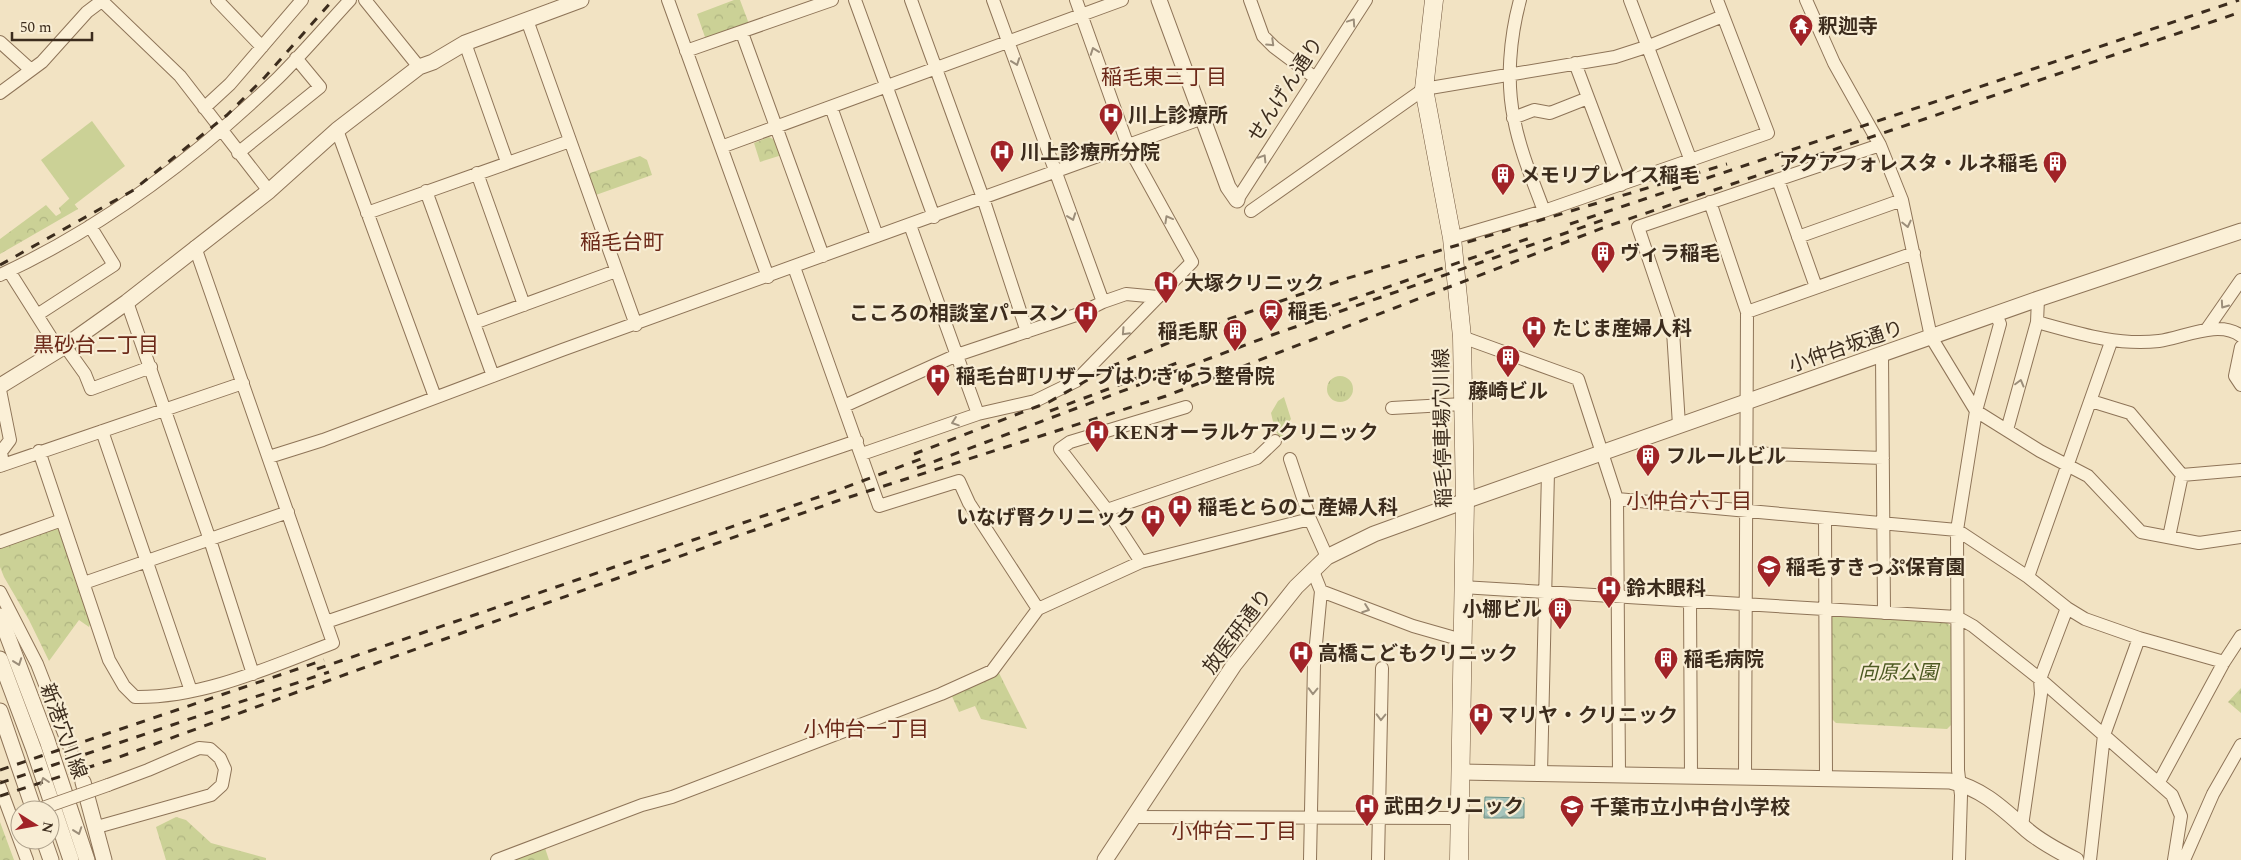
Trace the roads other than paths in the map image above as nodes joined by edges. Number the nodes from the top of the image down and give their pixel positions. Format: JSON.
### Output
{"nodes":[{"id":1,"x":102,"y":0,"type":"edge"},
{"id":2,"x":217,"y":0,"type":"edge"},
{"id":3,"x":350,"y":0,"type":"edge"},
{"id":4,"x":365,"y":0,"type":"edge"},
{"id":5,"x":581,"y":0,"type":"edge"},
{"id":6,"x":668,"y":0,"type":"edge"},
{"id":7,"x":829,"y":0,"type":"edge"},
{"id":8,"x":855,"y":0,"type":"edge"},
{"id":9,"x":911,"y":0,"type":"edge"},
{"id":10,"x":993,"y":0,"type":"edge"},
{"id":11,"x":1076,"y":0,"type":"edge"},
{"id":12,"x":1122,"y":0,"type":"edge"},
{"id":13,"x":1159,"y":0,"type":"edge"},
{"id":14,"x":1250,"y":0,"type":"edge"},
{"id":15,"x":1366,"y":0,"type":"edge"},
{"id":16,"x":1434,"y":0,"type":"edge"},
{"id":17,"x":1520,"y":0,"type":"edge"},
{"id":18,"x":1630,"y":0,"type":"edge"},
{"id":19,"x":1717,"y":0,"type":"edge"},
{"id":20,"x":1806,"y":0,"type":"edge"},
{"id":21,"x":300,"y":1,"type":"edge"},
{"id":22,"x":1081,"y":15,"type":"junction"},
{"id":23,"x":1723,"y":16,"type":"junction"},
{"id":24,"x":527,"y":20,"type":"junction"},
{"id":25,"x":742,"y":33,"type":"junction"},
{"id":26,"x":0,"y":42,"type":"edge"},
{"id":27,"x":1009,"y":42,"type":"junction"},
{"id":28,"x":465,"y":43,"type":"junction"},
{"id":29,"x":1648,"y":46,"type":"junction"},
{"id":30,"x":262,"y":47,"type":"junction"},
{"id":31,"x":686,"y":51,"type":"junction"},
{"id":32,"x":296,"y":58,"type":"junction"},
{"id":33,"x":1575,"y":63,"type":"junction"},
{"id":34,"x":419,"y":67,"type":"junction"},
{"id":35,"x":936,"y":68,"type":"junction"},
{"id":36,"x":30,"y":70,"type":"junction"},
{"id":37,"x":1511,"y":74,"type":"junction"},
{"id":38,"x":1314,"y":77,"type":"junction"},
{"id":39,"x":886,"y":86,"type":"junction"},
{"id":40,"x":1424,"y":88,"type":"junction"},
{"id":41,"x":0,"y":93,"type":"edge"},
{"id":42,"x":1588,"y":98,"type":"junction"},
{"id":43,"x":831,"y":107,"type":"junction"},
{"id":44,"x":204,"y":108,"type":"junction"},
{"id":45,"x":1203,"y":118,"type":"junction"},
{"id":46,"x":1513,"y":118,"type":"junction"},
{"id":47,"x":776,"y":126,"type":"junction"},
{"id":48,"x":337,"y":130,"type":"junction"},
{"id":49,"x":220,"y":131,"type":"junction"},
{"id":50,"x":570,"y":141,"type":"junction"},
{"id":51,"x":1880,"y":145,"type":"junction"},
{"id":52,"x":1128,"y":146,"type":"junction"},
{"id":53,"x":721,"y":147,"type":"junction"},
{"id":54,"x":238,"y":153,"type":"junction"},
{"id":55,"x":1691,"y":160,"type":"junction"},
{"id":56,"x":507,"y":162,"type":"junction"},
{"id":57,"x":1056,"y":172,"type":"junction"},
{"id":58,"x":477,"y":173,"type":"junction"},
{"id":59,"x":1778,"y":180,"type":"junction"},
{"id":60,"x":1621,"y":184,"type":"junction"},
{"id":61,"x":269,"y":191,"type":"junction"},
{"id":62,"x":426,"y":191,"type":"junction"},
{"id":63,"x":983,"y":198,"type":"junction"},
{"id":64,"x":1237,"y":200,"type":"joint"},
{"id":65,"x":1902,"y":200,"type":"junction"},
{"id":66,"x":1710,"y":202,"type":"junction"},
{"id":67,"x":1250,"y":211,"type":"dead end"},
{"id":68,"x":1544,"y":211,"type":"junction"},
{"id":69,"x":367,"y":213,"type":"junction"},
{"id":70,"x":934,"y":217,"type":"junction"},
{"id":71,"x":910,"y":225,"type":"junction"},
{"id":72,"x":90,"y":226,"type":"junction"},
{"id":73,"x":2240,"y":233,"type":"edge"},
{"id":74,"x":877,"y":236,"type":"junction"},
{"id":75,"x":1798,"y":237,"type":"junction"},
{"id":76,"x":1452,"y":238,"type":"junction"},
{"id":77,"x":195,"y":247,"type":"junction"},
{"id":78,"x":1914,"y":253,"type":"junction"},
{"id":79,"x":823,"y":256,"type":"junction"},
{"id":80,"x":794,"y":267,"type":"junction"},
{"id":81,"x":616,"y":272,"type":"junction"},
{"id":82,"x":4,"y":273,"type":"edge"},
{"id":83,"x":768,"y":276,"type":"junction"},
{"id":84,"x":2241,"y":280,"type":"edge"},
{"id":85,"x":1816,"y":288,"type":"junction"},
{"id":86,"x":1158,"y":297,"type":"junction"},
{"id":87,"x":2038,"y":299,"type":"junction"},
{"id":88,"x":127,"y":302,"type":"junction"},
{"id":89,"x":1102,"y":302,"type":"junction"},
{"id":90,"x":524,"y":305,"type":"junction"},
{"id":91,"x":1748,"y":312,"type":"junction"},
{"id":92,"x":37,"y":314,"type":"junction"},
{"id":93,"x":1996,"y":314,"type":"junction"},
{"id":94,"x":2037,"y":322,"type":"junction"},
{"id":95,"x":474,"y":323,"type":"junction"},
{"id":96,"x":636,"y":325,"type":"junction"},
{"id":97,"x":2207,"y":330,"type":"junction"},
{"id":98,"x":1028,"y":332,"type":"junction"},
{"id":99,"x":2241,"y":336,"type":"edge"},
{"id":100,"x":1462,"y":337,"type":"junction"},
{"id":101,"x":1931,"y":337,"type":"junction"},
{"id":102,"x":2111,"y":342,"type":"junction"},
{"id":103,"x":2241,"y":347,"type":"edge"},
{"id":104,"x":62,"y":348,"type":"junction"},
{"id":105,"x":957,"y":355,"type":"junction"},
{"id":106,"x":1882,"y":355,"type":"junction"},
{"id":107,"x":151,"y":367,"type":"junction"},
{"id":108,"x":493,"y":376,"type":"junction"},
{"id":109,"x":243,"y":383,"type":"junction"},
{"id":110,"x":2241,"y":385,"type":"edge"},
{"id":111,"x":0,"y":386,"type":"edge"},
{"id":112,"x":0,"y":390,"type":"edge"},
{"id":113,"x":435,"y":397,"type":"junction"},
{"id":114,"x":1747,"y":401,"type":"junction"},
{"id":115,"x":2090,"y":401,"type":"junction"},
{"id":116,"x":1463,"y":404,"type":"junction"},
{"id":117,"x":844,"y":406,"type":"junction"},
{"id":118,"x":1186,"y":407,"type":"dead end"},
{"id":119,"x":1392,"y":408,"type":"dead end"},
{"id":120,"x":165,"y":409,"type":"junction"},
{"id":121,"x":1976,"y":411,"type":"junction"},
{"id":122,"x":978,"y":414,"type":"junction"},
{"id":123,"x":1679,"y":425,"type":"junction"},
{"id":124,"x":2007,"y":430,"type":"junction"},
{"id":125,"x":102,"y":431,"type":"junction"},
{"id":126,"x":857,"y":441,"type":"junction"},
{"id":127,"x":1275,"y":442,"type":"dead end"},
{"id":128,"x":39,"y":451,"type":"junction"},
{"id":129,"x":1600,"y":453,"type":"junction"},
{"id":130,"x":1747,"y":453,"type":"junction"},
{"id":131,"x":862,"y":454,"type":"junction"},
{"id":132,"x":269,"y":457,"type":"junction"},
{"id":133,"x":1883,"y":458,"type":"junction"},
{"id":134,"x":1290,"y":459,"type":"dead end"},
{"id":135,"x":2068,"y":465,"type":"junction"},
{"id":136,"x":1,"y":466,"type":"edge"},
{"id":137,"x":2241,"y":470,"type":"edge"},
{"id":138,"x":1548,"y":472,"type":"junction"},
{"id":139,"x":2182,"y":475,"type":"junction"},
{"id":140,"x":1617,"y":499,"type":"junction"},
{"id":141,"x":1465,"y":501,"type":"junction"},
{"id":142,"x":1106,"y":510,"type":"junction"},
{"id":143,"x":1747,"y":511,"type":"junction"},
{"id":144,"x":288,"y":512,"type":"junction"},
{"id":145,"x":1825,"y":518,"type":"junction"},
{"id":146,"x":1310,"y":519,"type":"junction"},
{"id":147,"x":62,"y":520,"type":"junction"},
{"id":148,"x":1883,"y":523,"type":"junction"},
{"id":149,"x":1957,"y":530,"type":"junction"},
{"id":150,"x":2169,"y":537,"type":"junction"},
{"id":151,"x":2241,"y":538,"type":"edge"},
{"id":152,"x":210,"y":540,"type":"junction"},
{"id":153,"x":0,"y":542,"type":"edge"},
{"id":154,"x":1327,"y":557,"type":"junction"},
{"id":155,"x":146,"y":561,"type":"junction"},
{"id":156,"x":1141,"y":562,"type":"junction"},
{"id":157,"x":1313,"y":571,"type":"junction"},
{"id":158,"x":2028,"y":577,"type":"junction"},
{"id":159,"x":84,"y":583,"type":"junction"},
{"id":160,"x":1462,"y":587,"type":"junction"},
{"id":161,"x":1321,"y":590,"type":"junction"},
{"id":162,"x":0,"y":592,"type":"edge"},
{"id":163,"x":1546,"y":592,"type":"junction"},
{"id":164,"x":1618,"y":596,"type":"junction"},
{"id":165,"x":1690,"y":601,"type":"junction"},
{"id":166,"x":1746,"y":604,"type":"junction"},
{"id":167,"x":2066,"y":608,"type":"junction"},
{"id":168,"x":1038,"y":609,"type":"junction"},
{"id":169,"x":1825,"y":609,"type":"junction"},
{"id":170,"x":1884,"y":613,"type":"junction"},
{"id":171,"x":0,"y":616,"type":"edge"},
{"id":172,"x":1957,"y":617,"type":"junction"},
{"id":173,"x":326,"y":622,"type":"junction"},
{"id":174,"x":2241,"y":636,"type":"edge"},
{"id":175,"x":2139,"y":638,"type":"junction"},
{"id":176,"x":1462,"y":640,"type":"junction"},
{"id":177,"x":0,"y":659,"type":"edge"},
{"id":178,"x":2224,"y":662,"type":"junction"},
{"id":179,"x":1382,"y":668,"type":"dead end"},
{"id":180,"x":253,"y":674,"type":"junction"},
{"id":181,"x":2040,"y":679,"type":"junction"},
{"id":182,"x":191,"y":691,"type":"junction"},
{"id":183,"x":0,"y":711,"type":"edge"},
{"id":184,"x":2104,"y":736,"type":"junction"},
{"id":185,"x":2241,"y":744,"type":"edge"},
{"id":186,"x":1461,"y":772,"type":"junction"},
{"id":187,"x":1542,"y":773,"type":"junction"},
{"id":188,"x":1618,"y":774,"type":"junction"},
{"id":189,"x":1691,"y":775,"type":"junction"},
{"id":190,"x":1745,"y":776,"type":"junction"},
{"id":191,"x":1826,"y":777,"type":"junction"},
{"id":192,"x":83,"y":782,"type":"joint"},
{"id":193,"x":2159,"y":782,"type":"junction"},
{"id":194,"x":1961,"y":783,"type":"junction"},
{"id":195,"x":0,"y":787,"type":"edge"},
{"id":196,"x":32,"y":800,"type":"edge"},
{"id":197,"x":60,"y":802,"type":"edge"},
{"id":198,"x":1311,"y":816,"type":"junction"},
{"id":199,"x":1133,"y":817,"type":"junction"},
{"id":200,"x":1379,"y":817,"type":"junction"},
{"id":201,"x":1460,"y":818,"type":"junction"},
{"id":202,"x":2022,"y":826,"type":"junction"},
{"id":203,"x":97,"y":827,"type":"junction"},
{"id":204,"x":27,"y":860,"type":"edge"},
{"id":205,"x":71,"y":860,"type":"edge"},
{"id":206,"x":87,"y":860,"type":"edge"},
{"id":207,"x":104,"y":860,"type":"edge"},
{"id":208,"x":497,"y":860,"type":"edge"},
{"id":209,"x":1105,"y":860,"type":"edge"},
{"id":210,"x":1310,"y":860,"type":"edge"},
{"id":211,"x":1378,"y":860,"type":"edge"},
{"id":212,"x":1459,"y":860,"type":"edge"},
{"id":213,"x":1959,"y":860,"type":"edge"},
{"id":214,"x":2076,"y":860,"type":"edge"},
{"id":215,"x":2090,"y":860,"type":"edge"},
{"id":216,"x":2174,"y":860,"type":"edge"},
{"id":217,"x":2184,"y":860,"type":"edge"}],
"edges":[{"from":1,"to":36,"type":"street"},
{"from":1,"to":44,"type":"street"},
{"from":2,"to":30,"type":"street"},
{"from":3,"to":32,"type":"street"},
{"from":4,"to":34,"type":"street"},
{"from":5,"to":24,"type":"street"},
{"from":6,"to":31,"type":"street"},
{"from":7,"to":25,"type":"street"},
{"from":8,"to":39,"type":"street"},
{"from":9,"to":35,"type":"street"},
{"from":10,"to":27,"type":"street"},
{"from":11,"to":22,"type":"street"},
{"from":12,"to":22,"type":"street"},
{"from":13,"to":45,"type":"street"},
{"from":14,"to":38,"type":"street","one_way":true},
{"from":38,"to":15,"type":"street","name":"せんげん通り","one_way":true},
{"from":16,"to":40,"type":"main road","name":"稲毛停車場穴川線"},
{"from":17,"to":37,"type":"street"},
{"from":18,"to":29,"type":"street"},
{"from":19,"to":23,"type":"street"},
{"from":20,"to":51,"type":"street"},
{"from":21,"to":30,"type":"street"},
{"from":22,"to":27,"type":"street"},
{"from":52,"to":22,"type":"street","one_way":true},
{"from":23,"to":29,"type":"street"},
{"from":23,"to":55,"type":"street"},
{"from":24,"to":28,"type":"street"},
{"from":24,"to":50,"type":"street"},
{"from":25,"to":31,"type":"street"},
{"from":25,"to":47,"type":"street"},
{"from":26,"to":36,"type":"street"},
{"from":27,"to":35,"type":"street"},
{"from":27,"to":57,"type":"street","one_way":true},
{"from":28,"to":34,"type":"street"},
{"from":28,"to":56,"type":"street"},
{"from":29,"to":33,"type":"street"},
{"from":29,"to":55,"type":"street"},
{"from":30,"to":44,"type":"street"},
{"from":31,"to":53,"type":"street"},
{"from":32,"to":49,"type":"street"},
{"from":32,"to":54,"type":"street"},
{"from":33,"to":37,"type":"street"},
{"from":33,"to":42,"type":"street"},
{"from":34,"to":48,"type":"street"},
{"from":35,"to":39,"type":"street"},
{"from":35,"to":63,"type":"street"},
{"from":36,"to":41,"type":"street"},
{"from":37,"to":40,"type":"street"},
{"from":37,"to":46,"type":"street"},
{"from":64,"to":38,"type":"street","name":"せんげん通り","one_way":true},
{"from":39,"to":43,"type":"street"},
{"from":39,"to":70,"type":"street"},
{"from":40,"to":67,"type":"street"},
{"from":40,"to":76,"type":"main road","name":"稲毛停車場穴川線"},
{"from":42,"to":46,"type":"street"},
{"from":42,"to":60,"type":"street"},
{"from":43,"to":47,"type":"street"},
{"from":43,"to":74,"type":"street"},
{"from":44,"to":49,"type":"street"},
{"from":45,"to":52,"type":"street"},
{"from":45,"to":64,"type":"street"},
{"from":46,"to":68,"type":"street"},
{"from":47,"to":53,"type":"street"},
{"from":47,"to":79,"type":"street"},
{"from":48,"to":61,"type":"street"},
{"from":48,"to":69,"type":"street"},
{"from":49,"to":54,"type":"street"},
{"from":49,"to":72,"type":"street"},
{"from":50,"to":56,"type":"street"},
{"from":50,"to":81,"type":"street"},
{"from":51,"to":59,"type":"street"},
{"from":51,"to":65,"type":"street"},
{"from":52,"to":57,"type":"street"},
{"from":86,"to":52,"type":"street","one_way":true},
{"from":53,"to":83,"type":"street"},
{"from":54,"to":61,"type":"street"},
{"from":55,"to":60,"type":"street"},
{"from":56,"to":58,"type":"street"},
{"from":57,"to":63,"type":"street"},
{"from":57,"to":89,"type":"street","one_way":true},
{"from":58,"to":62,"type":"street"},
{"from":58,"to":90,"type":"street"},
{"from":59,"to":66,"type":"street"},
{"from":59,"to":75,"type":"street"},
{"from":60,"to":68,"type":"street"},
{"from":61,"to":77,"type":"street"},
{"from":62,"to":69,"type":"street"},
{"from":62,"to":95,"type":"street"},
{"from":63,"to":70,"type":"street"},
{"from":63,"to":98,"type":"street"},
{"from":65,"to":75,"type":"street"},
{"from":65,"to":78,"type":"street","one_way":true},
{"from":66,"to":91,"type":"street"},
{"from":66,"to":123,"type":"street"},
{"from":68,"to":76,"type":"street"},
{"from":69,"to":113,"type":"street"},
{"from":70,"to":71,"type":"street"},
{"from":71,"to":74,"type":"street"},
{"from":71,"to":105,"type":"street"},
{"from":72,"to":82,"type":"street"},
{"from":72,"to":92,"type":"street"},
{"from":73,"to":87,"type":"street","name":"小仲台坂通り"},
{"from":74,"to":79,"type":"street"},
{"from":75,"to":85,"type":"street"},
{"from":76,"to":100,"type":"main road","name":"稲毛停車場穴川線"},
{"from":77,"to":88,"type":"street"},
{"from":77,"to":109,"type":"street"},
{"from":78,"to":85,"type":"street"},
{"from":78,"to":101,"type":"street"},
{"from":79,"to":80,"type":"street"},
{"from":80,"to":83,"type":"street"},
{"from":80,"to":117,"type":"street"},
{"from":81,"to":90,"type":"street"},
{"from":81,"to":96,"type":"street"},
{"from":82,"to":92,"type":"street"},
{"from":83,"to":96,"type":"street"},
{"from":84,"to":97,"type":"street","one_way":true},
{"from":85,"to":91,"type":"street"},
{"from":86,"to":89,"type":"street"},
{"from":86,"to":122,"type":"street","one_way":true},
{"from":87,"to":93,"type":"street","name":"小仲台坂通り"},
{"from":87,"to":94,"type":"street"},
{"from":88,"to":104,"type":"street"},
{"from":88,"to":107,"type":"street"},
{"from":89,"to":98,"type":"street"},
{"from":90,"to":95,"type":"street"},
{"from":91,"to":114,"type":"street"},
{"from":92,"to":104,"type":"street"},
{"from":93,"to":101,"type":"street","name":"小仲台坂通り"},
{"from":93,"to":121,"type":"street"},
{"from":94,"to":102,"type":"street"},
{"from":124,"to":94,"type":"street","one_way":true},
{"from":95,"to":108,"type":"street"},
{"from":96,"to":108,"type":"street"},
{"from":97,"to":99,"type":"street"},
{"from":97,"to":102,"type":"street"},
{"from":98,"to":105,"type":"street"},
{"from":100,"to":116,"type":"main road","name":"稲毛停車場穴川線"},
{"from":100,"to":129,"type":"street"},
{"from":101,"to":106,"type":"street","name":"小仲台坂通り"},
{"from":101,"to":121,"type":"street"},
{"from":102,"to":115,"type":"street"},
{"from":103,"to":110,"type":"street"},
{"from":104,"to":107,"type":"street"},
{"from":104,"to":111,"type":"street"},
{"from":105,"to":117,"type":"street"},
{"from":105,"to":122,"type":"street"},
{"from":106,"to":114,"type":"street","name":"小仲台坂通り"},
{"from":106,"to":133,"type":"street"},
{"from":107,"to":120,"type":"street"},
{"from":108,"to":113,"type":"street"},
{"from":109,"to":120,"type":"street"},
{"from":109,"to":132,"type":"street"},
{"from":112,"to":136,"type":"street"},
{"from":113,"to":132,"type":"street"},
{"from":114,"to":123,"type":"street","name":"小仲台坂通り"},
{"from":114,"to":130,"type":"street"},
{"from":115,"to":135,"type":"street"},
{"from":115,"to":139,"type":"street"},
{"from":116,"to":119,"type":"street"},
{"from":116,"to":141,"type":"main road","name":"稲毛停車場穴川線"},
{"from":117,"to":126,"type":"street"},
{"from":118,"to":142,"type":"street"},
{"from":120,"to":125,"type":"street"},
{"from":120,"to":152,"type":"street"},
{"from":121,"to":124,"type":"street"},
{"from":121,"to":149,"type":"street"},
{"from":122,"to":131,"type":"street","one_way":true},
{"from":123,"to":129,"type":"street","name":"小仲台坂通り"},
{"from":124,"to":135,"type":"street"},
{"from":125,"to":128,"type":"street"},
{"from":125,"to":155,"type":"street"},
{"from":126,"to":131,"type":"street"},
{"from":126,"to":173,"type":"street"},
{"from":127,"to":142,"type":"street"},
{"from":128,"to":136,"type":"street"},
{"from":128,"to":147,"type":"street"},
{"from":129,"to":138,"type":"street","name":"小仲台坂通り"},
{"from":129,"to":140,"type":"street"},
{"from":130,"to":133,"type":"street"},
{"from":130,"to":143,"type":"street"},
{"from":131,"to":168,"type":"street"},
{"from":132,"to":144,"type":"street"},
{"from":133,"to":148,"type":"street"},
{"from":134,"to":146,"type":"street"},
{"from":135,"to":150,"type":"street"},
{"from":135,"to":158,"type":"street"},
{"from":137,"to":139,"type":"street"},
{"from":138,"to":141,"type":"street","name":"小仲台坂通り"},
{"from":138,"to":163,"type":"street"},
{"from":139,"to":150,"type":"street"},
{"from":140,"to":143,"type":"street"},
{"from":140,"to":164,"type":"street"},
{"from":141,"to":154,"type":"street","name":"放医研通り"},
{"from":141,"to":160,"type":"main road","name":"稲毛停車場穴川線"},
{"from":142,"to":156,"type":"street"},
{"from":143,"to":145,"type":"street"},
{"from":143,"to":166,"type":"street"},
{"from":144,"to":152,"type":"street"},
{"from":144,"to":173,"type":"street"},
{"from":145,"to":148,"type":"street"},
{"from":145,"to":169,"type":"street"},
{"from":146,"to":154,"type":"street"},
{"from":146,"to":156,"type":"street"},
{"from":147,"to":153,"type":"street"},
{"from":147,"to":159,"type":"street"},
{"from":148,"to":149,"type":"street"},
{"from":148,"to":170,"type":"street"},
{"from":149,"to":158,"type":"street"},
{"from":149,"to":172,"type":"street"},
{"from":150,"to":151,"type":"street"},
{"from":152,"to":155,"type":"street"},
{"from":152,"to":180,"type":"street"},
{"from":154,"to":157,"type":"street","name":"放医研通り"},
{"from":155,"to":159,"type":"street"},
{"from":155,"to":182,"type":"street"},
{"from":156,"to":168,"type":"street"},
{"from":157,"to":161,"type":"street"},
{"from":157,"to":199,"type":"street","name":"放医研通り"},
{"from":158,"to":167,"type":"street"},
{"from":159,"to":182,"type":"street"},
{"from":160,"to":163,"type":"street"},
{"from":160,"to":176,"type":"main road","name":"稲毛停車場穴川線"},
{"from":161,"to":176,"type":"street","one_way":true},
{"from":161,"to":198,"type":"street","one_way":true},
{"from":162,"to":192,"type":"street"},
{"from":163,"to":164,"type":"street"},
{"from":163,"to":187,"type":"street"},
{"from":164,"to":165,"type":"street"},
{"from":164,"to":188,"type":"street"},
{"from":165,"to":166,"type":"street"},
{"from":165,"to":189,"type":"street"},
{"from":166,"to":169,"type":"street"},
{"from":166,"to":190,"type":"street"},
{"from":167,"to":175,"type":"street"},
{"from":167,"to":181,"type":"street"},
{"from":168,"to":208,"type":"street"},
{"from":169,"to":170,"type":"street"},
{"from":169,"to":191,"type":"street"},
{"from":170,"to":172,"type":"street"},
{"from":171,"to":206,"type":"street","name":"新港穴川線","one_way":true},
{"from":172,"to":181,"type":"street"},
{"from":172,"to":194,"type":"street"},
{"from":173,"to":180,"type":"street"},
{"from":174,"to":178,"type":"street"},
{"from":175,"to":178,"type":"street"},
{"from":175,"to":184,"type":"street"},
{"from":176,"to":186,"type":"main road","name":"稲毛停車場穴川線"},
{"from":205,"to":177,"type":"street","name":"新港穴川線","one_way":true},
{"from":178,"to":193,"type":"street"},
{"from":179,"to":200,"type":"street","one_way":true},
{"from":180,"to":182,"type":"street"},
{"from":181,"to":184,"type":"street"},
{"from":181,"to":202,"type":"street"},
{"from":183,"to":196,"type":"street"},
{"from":184,"to":193,"type":"street"},
{"from":184,"to":215,"type":"street"},
{"from":185,"to":217,"type":"street"},
{"from":186,"to":187,"type":"street"},
{"from":186,"to":201,"type":"main road","name":"稲毛停車場穴川線"},
{"from":187,"to":188,"type":"street"},
{"from":188,"to":189,"type":"street"},
{"from":189,"to":190,"type":"street"},
{"from":190,"to":191,"type":"street"},
{"from":191,"to":194,"type":"street"},
{"from":192,"to":203,"type":"street"},
{"from":193,"to":216,"type":"street"},
{"from":194,"to":202,"type":"street"},
{"from":194,"to":213,"type":"street"},
{"from":195,"to":204,"type":"street"},
{"from":197,"to":203,"type":"street","bridge":true},
{"from":198,"to":199,"type":"street"},
{"from":198,"to":200,"type":"street"},
{"from":198,"to":210,"type":"street"},
{"from":199,"to":209,"type":"street","name":"放医研通り"},
{"from":200,"to":201,"type":"street"},
{"from":200,"to":211,"type":"street"},
{"from":201,"to":212,"type":"main road","name":"稲毛停車場穴川線"},
{"from":202,"to":214,"type":"street"},
{"from":203,"to":207,"type":"street"}]}
